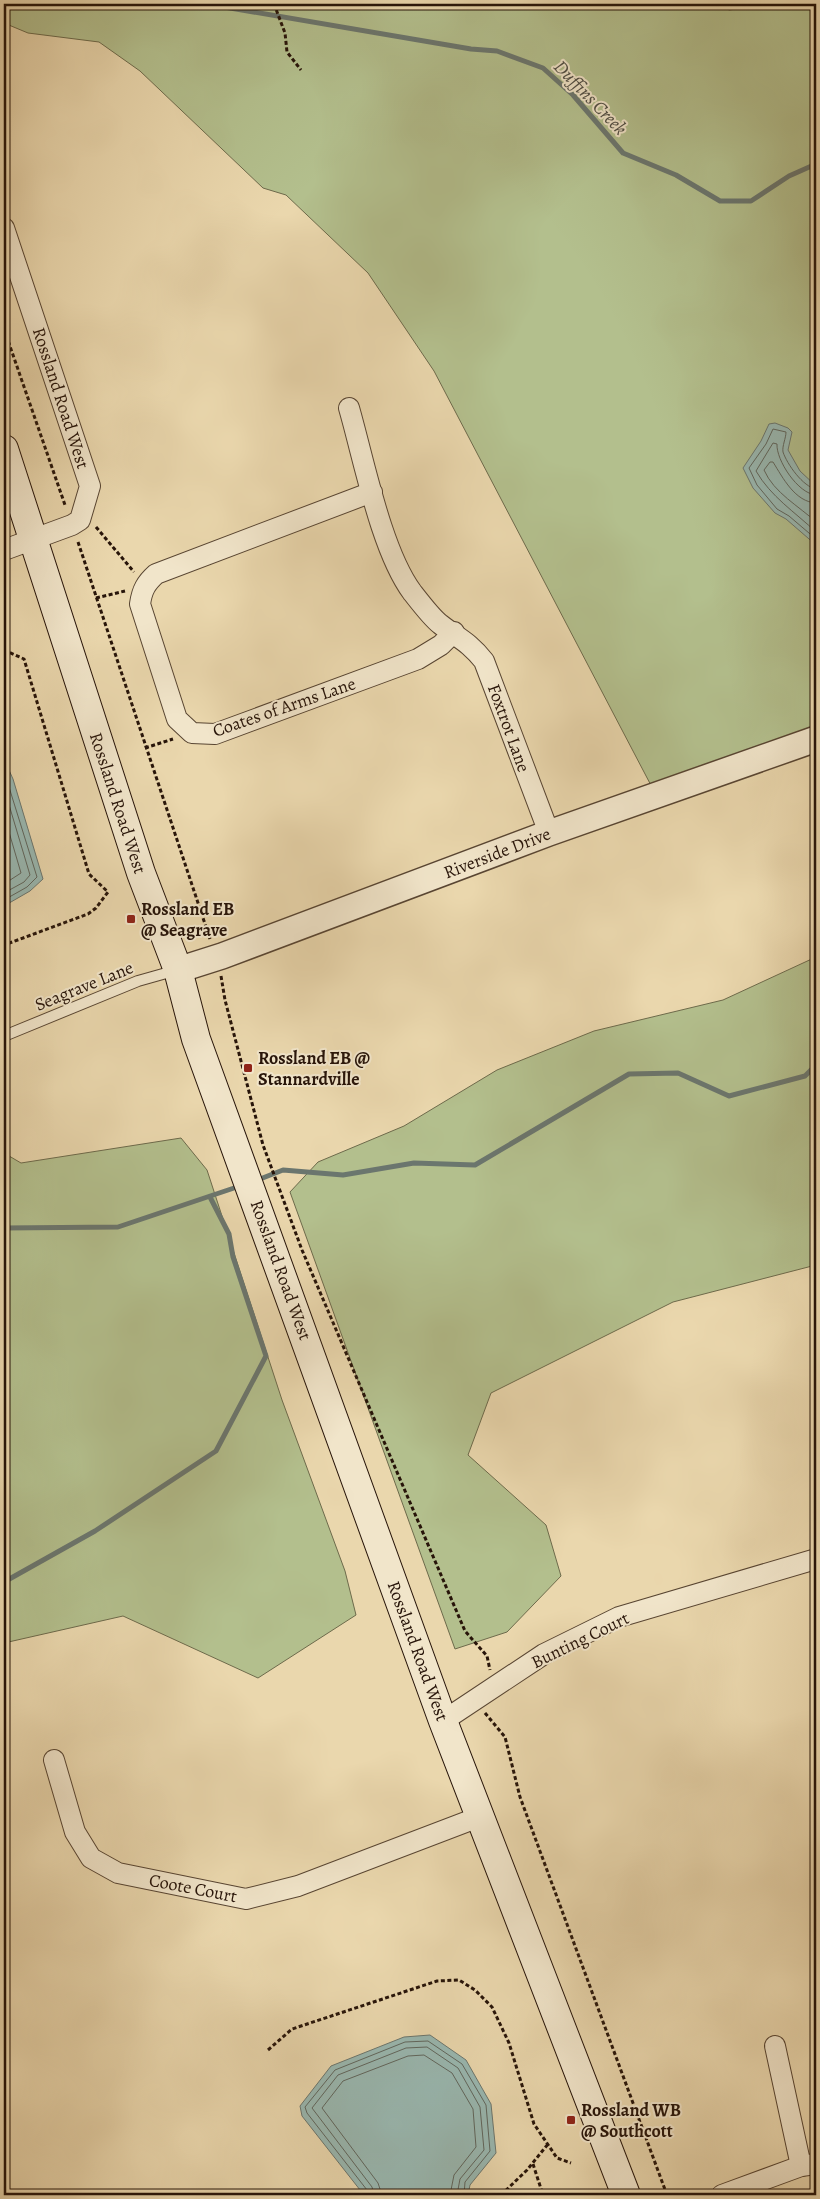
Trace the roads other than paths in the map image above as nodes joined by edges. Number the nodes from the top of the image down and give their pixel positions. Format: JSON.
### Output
{"nodes":[{"id":1,"x":4,"y":228,"type":"edge"},
{"id":2,"x":349,"y":408,"type":"dead end"},
{"id":3,"x":4,"y":450,"type":"edge"},
{"id":4,"x":372,"y":492,"type":"junction"},
{"id":5,"x":32,"y":541,"type":"junction"},
{"id":6,"x":4,"y":550,"type":"edge"},
{"id":7,"x":454,"y":632,"type":"junction"},
{"id":8,"x":816,"y":739,"type":"edge"},
{"id":9,"x":549,"y":833,"type":"junction"},
{"id":10,"x":178,"y":970,"type":"junction"},
{"id":11,"x":4,"y":1036,"type":"edge"},
{"id":12,"x":816,"y":1559,"type":"edge"},
{"id":13,"x":443,"y":1721,"type":"junction"},
{"id":14,"x":54,"y":1760,"type":"dead end"},
{"id":15,"x":479,"y":1817,"type":"junction"},
{"id":16,"x":776,"y":2046,"type":"dead end"},
{"id":17,"x":808,"y":2165,"type":"edge"},
{"id":18,"x":626,"y":2195,"type":"edge"},
{"id":19,"x":722,"y":2195,"type":"edge"}],
"edges":[{"from":1,"to":5,"type":"street","name":"Rossland Road West"},
{"from":2,"to":4,"type":"street"},
{"from":3,"to":5,"type":"main road","name":"Rossland Road West"},
{"from":4,"to":7,"type":"street"},
{"from":4,"to":7,"type":"street","name":"Coates of Arms Lane"},
{"from":5,"to":6,"type":"street"},
{"from":5,"to":10,"type":"main road","name":"Rossland Road West"},
{"from":7,"to":9,"type":"street","name":"Foxtrot Lane"},
{"from":8,"to":9,"type":"street","name":"Riverside Drive"},
{"from":9,"to":10,"type":"street","name":"Riverside Drive"},
{"from":10,"to":11,"type":"lane","name":"Seagrave Lane"},
{"from":10,"to":13,"type":"main road","name":"Rossland Road West"},
{"from":12,"to":13,"type":"street","name":"Bunting Court"},
{"from":13,"to":15,"type":"main road","name":"Rossland Road West"},
{"from":14,"to":15,"type":"street","name":"Coote Court"},
{"from":15,"to":18,"type":"main road","name":"Rossland Road West"},
{"from":16,"to":17,"type":"street"},
{"from":17,"to":19,"type":"street"}]}
